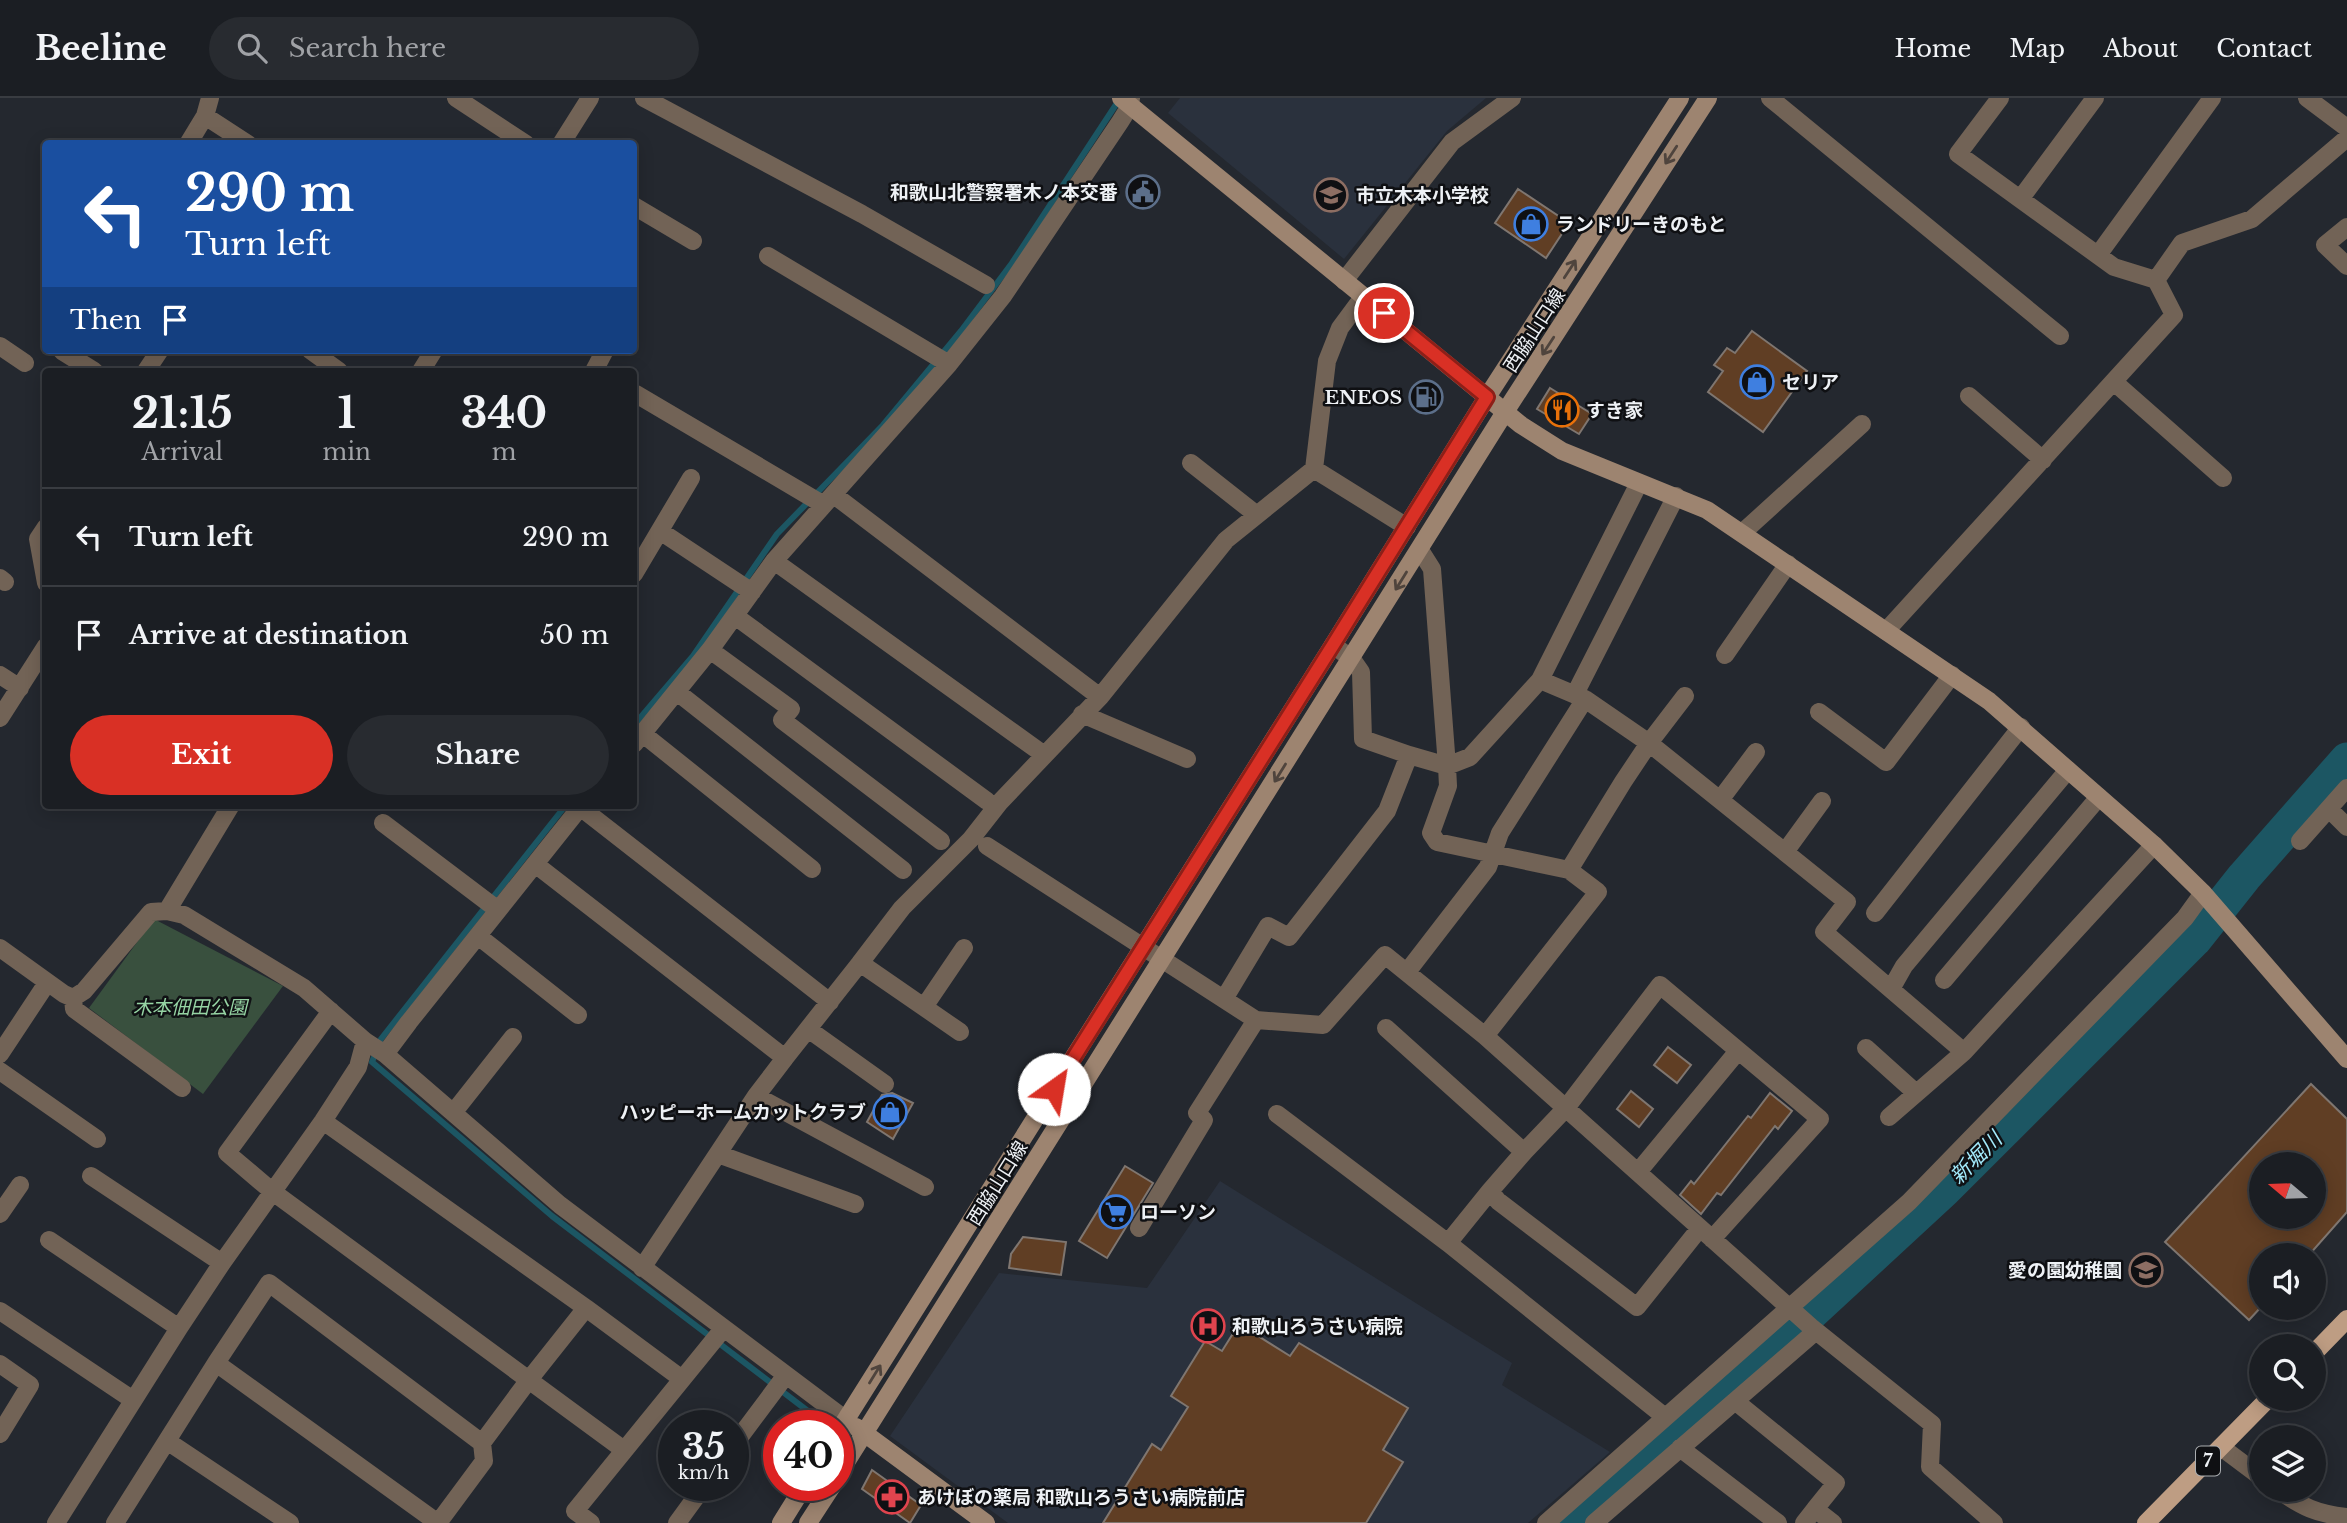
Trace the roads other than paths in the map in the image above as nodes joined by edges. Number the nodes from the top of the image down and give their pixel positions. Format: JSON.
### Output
{"nodes":[{"id":1,"x":210,"y":98,"type":"edge"},
{"id":2,"x":456,"y":98,"type":"edge"},
{"id":3,"x":590,"y":98,"type":"edge"},
{"id":4,"x":644,"y":98,"type":"edge"},
{"id":5,"x":1512,"y":98,"type":"edge"},
{"id":6,"x":1680,"y":98,"type":"edge"},
{"id":7,"x":1708,"y":98,"type":"edge"},
{"id":8,"x":1770,"y":98,"type":"edge"},
{"id":9,"x":2000,"y":98,"type":"edge"},
{"id":10,"x":2095,"y":98,"type":"edge"},
{"id":11,"x":2213,"y":98,"type":"edge"},
{"id":12,"x":2307,"y":98,"type":"edge"},
{"id":13,"x":1127,"y":101,"type":"edge"},
{"id":14,"x":205,"y":116,"type":"junction"},
{"id":15,"x":2347,"y":128,"type":"edge"},
{"id":16,"x":2347,"y":138,"type":"edge"},
{"id":17,"x":190,"y":140,"type":"edge"},
{"id":18,"x":242,"y":140,"type":"edge"},
{"id":19,"x":520,"y":140,"type":"edge"},
{"id":20,"x":564,"y":140,"type":"edge"},
{"id":21,"x":2021,"y":198,"type":"junction"},
{"id":22,"x":637,"y":208,"type":"edge"},
{"id":23,"x":2347,"y":227,"type":"edge"},
{"id":24,"x":693,"y":241,"type":"dead end"},
{"id":25,"x":768,"y":256,"type":"dead end"},
{"id":26,"x":2098,"y":256,"type":"junction"},
{"id":27,"x":2347,"y":266,"type":"edge"},
{"id":28,"x":2157,"y":280,"type":"junction"},
{"id":29,"x":1344,"y":281,"type":"junction"},
{"id":30,"x":986,"y":285,"type":"dead end"},
{"id":31,"x":1363,"y":297,"type":"junction"},
{"id":32,"x":2060,"y":336,"type":"dead end"},
{"id":33,"x":0,"y":346,"type":"edge"},
{"id":34,"x":67,"y":354,"type":"edge"},
{"id":35,"x":316,"y":354,"type":"edge"},
{"id":36,"x":942,"y":359,"type":"junction"},
{"id":37,"x":25,"y":363,"type":"dead end"},
{"id":38,"x":89,"y":368,"type":"edge"},
{"id":39,"x":335,"y":368,"type":"edge"},
{"id":40,"x":2114,"y":382,"type":"junction"},
{"id":41,"x":637,"y":395,"type":"edge"},
{"id":42,"x":1969,"y":396,"type":"dead end"},
{"id":43,"x":1487,"y":397,"type":"junction"},
{"id":44,"x":1505,"y":412,"type":"junction"},
{"id":45,"x":1862,"y":424,"type":"dead end"},
{"id":46,"x":2043,"y":460,"type":"junction"},
{"id":47,"x":1191,"y":463,"type":"dead end"},
{"id":48,"x":1314,"y":469,"type":"junction"},
{"id":49,"x":691,"y":478,"type":"dead end"},
{"id":50,"x":2223,"y":478,"type":"dead end"},
{"id":51,"x":1639,"y":483,"type":"junction"},
{"id":52,"x":1676,"y":496,"type":"junction"},
{"id":53,"x":820,"y":499,"type":"junction"},
{"id":54,"x":1257,"y":515,"type":"junction"},
{"id":55,"x":1407,"y":527,"type":"junction"},
{"id":56,"x":660,"y":531,"type":"junction"},
{"id":57,"x":42,"y":533,"type":"edge"},
{"id":58,"x":1742,"y":533,"type":"junction"},
{"id":59,"x":1420,"y":550,"type":"junction"},
{"id":60,"x":42,"y":561,"type":"edge"},
{"id":61,"x":774,"y":561,"type":"junction"},
{"id":62,"x":1788,"y":564,"type":"junction"},
{"id":63,"x":637,"y":569,"type":"edge"},
{"id":64,"x":752,"y":592,"type":"junction"},
{"id":65,"x":735,"y":616,"type":"junction"},
{"id":66,"x":1886,"y":631,"type":"junction"},
{"id":67,"x":1333,"y":645,"type":"junction"},
{"id":68,"x":710,"y":650,"type":"junction"},
{"id":69,"x":42,"y":652,"type":"edge"},
{"id":70,"x":1724,"y":655,"type":"dead end"},
{"id":71,"x":1352,"y":659,"type":"junction"},
{"id":72,"x":0,"y":675,"type":"edge"},
{"id":73,"x":1952,"y":675,"type":"junction"},
{"id":74,"x":1540,"y":680,"type":"junction"},
{"id":75,"x":20,"y":688,"type":"junction"},
{"id":76,"x":677,"y":692,"type":"junction"},
{"id":77,"x":1580,"y":696,"type":"junction"},
{"id":78,"x":1685,"y":696,"type":"dead end"},
{"id":79,"x":1100,"y":697,"type":"junction"},
{"id":80,"x":1819,"y":712,"type":"dead end"},
{"id":81,"x":1082,"y":714,"type":"junction"},
{"id":82,"x":0,"y":718,"type":"edge"},
{"id":83,"x":2021,"y":727,"type":"junction"},
{"id":84,"x":638,"y":739,"type":"edge"},
{"id":85,"x":1649,"y":743,"type":"junction"},
{"id":86,"x":1756,"y":752,"type":"dead end"},
{"id":87,"x":1043,"y":754,"type":"junction"},
{"id":88,"x":1409,"y":755,"type":"junction"},
{"id":89,"x":1186,"y":759,"type":"dead end"},
{"id":90,"x":1447,"y":766,"type":"junction"},
{"id":91,"x":2068,"y":770,"type":"junction"},
{"id":92,"x":2347,"y":788,"type":"edge"},
{"id":93,"x":2099,"y":797,"type":"junction"},
{"id":94,"x":987,"y":800,"type":"dead end"},
{"id":95,"x":1720,"y":800,"type":"junction"},
{"id":96,"x":1822,"y":801,"type":"dead end"},
{"id":97,"x":2329,"y":808,"type":"junction"},
{"id":98,"x":222,"y":809,"type":"edge"},
{"id":99,"x":573,"y":809,"type":"edge"},
{"id":100,"x":575,"y":809,"type":"edge"},
{"id":101,"x":383,"y":823,"type":"dead end"},
{"id":102,"x":2347,"y":827,"type":"edge"},
{"id":103,"x":941,"y":841,"type":"dead end"},
{"id":104,"x":2300,"y":841,"type":"dead end"},
{"id":105,"x":2154,"y":845,"type":"junction"},
{"id":106,"x":986,"y":846,"type":"dead end"},
{"id":107,"x":1785,"y":852,"type":"junction"},
{"id":108,"x":1493,"y":854,"type":"junction"},
{"id":109,"x":535,"y":864,"type":"junction"},
{"id":110,"x":812,"y":869,"type":"dead end"},
{"id":111,"x":902,"y":870,"type":"dead end"},
{"id":112,"x":1569,"y":870,"type":"junction"},
{"id":113,"x":2205,"y":896,"type":"junction"},
{"id":114,"x":489,"y":904,"type":"junction"},
{"id":115,"x":167,"y":911,"type":"junction"},
{"id":116,"x":1875,"y":913,"type":"dead end"},
{"id":117,"x":478,"y":936,"type":"junction"},
{"id":118,"x":1143,"y":947,"type":"junction"},
{"id":119,"x":0,"y":948,"type":"edge"},
{"id":120,"x":964,"y":948,"type":"dead end"},
{"id":121,"x":1162,"y":959,"type":"junction"},
{"id":122,"x":860,"y":963,"type":"junction"},
{"id":123,"x":1407,"y":972,"type":"junction"},
{"id":124,"x":1944,"y":980,"type":"dead end"},
{"id":125,"x":47,"y":983,"type":"junction"},
{"id":126,"x":1891,"y":989,"type":"junction"},
{"id":127,"x":73,"y":998,"type":"junction"},
{"id":128,"x":1224,"y":999,"type":"junction"},
{"id":129,"x":830,"y":1002,"type":"junction"},
{"id":130,"x":924,"y":1007,"type":"junction"},
{"id":131,"x":331,"y":1011,"type":"junction"},
{"id":132,"x":578,"y":1015,"type":"dead end"},
{"id":133,"x":1256,"y":1020,"type":"junction"},
{"id":134,"x":1386,"y":1028,"type":"dead end"},
{"id":135,"x":808,"y":1029,"type":"junction"},
{"id":136,"x":960,"y":1032,"type":"dead end"},
{"id":137,"x":1485,"y":1036,"type":"junction"},
{"id":138,"x":513,"y":1037,"type":"dead end"},
{"id":139,"x":375,"y":1047,"type":"junction"},
{"id":140,"x":1866,"y":1048,"type":"dead end"},
{"id":141,"x":1738,"y":1051,"type":"junction"},
{"id":142,"x":1964,"y":1052,"type":"junction"},
{"id":143,"x":0,"y":1054,"type":"edge"},
{"id":144,"x":785,"y":1058,"type":"junction"},
{"id":145,"x":2347,"y":1059,"type":"edge"},
{"id":146,"x":0,"y":1071,"type":"edge"},
{"id":147,"x":885,"y":1084,"type":"dead end"},
{"id":148,"x":182,"y":1088,"type":"dead end"},
{"id":149,"x":1916,"y":1093,"type":"junction"},
{"id":150,"x":756,"y":1096,"type":"junction"},
{"id":151,"x":1566,"y":1108,"type":"junction"},
{"id":152,"x":453,"y":1113,"type":"junction"},
{"id":153,"x":1277,"y":1114,"type":"dead end"},
{"id":154,"x":1889,"y":1116,"type":"dead end"},
{"id":155,"x":323,"y":1121,"type":"junction"},
{"id":156,"x":97,"y":1139,"type":"dead end"},
{"id":157,"x":1524,"y":1152,"type":"junction"},
{"id":158,"x":718,"y":1154,"type":"junction"},
{"id":159,"x":1638,"y":1172,"type":"junction"},
{"id":160,"x":91,"y":1176,"type":"dead end"},
{"id":161,"x":20,"y":1185,"type":"dead end"},
{"id":162,"x":925,"y":1187,"type":"dead end"},
{"id":163,"x":1489,"y":1191,"type":"junction"},
{"id":164,"x":272,"y":1192,"type":"junction"},
{"id":165,"x":855,"y":1204,"type":"dead end"},
{"id":166,"x":0,"y":1214,"type":"edge"},
{"id":167,"x":1139,"y":1228,"type":"dead end"},
{"id":168,"x":1706,"y":1233,"type":"junction"},
{"id":169,"x":49,"y":1240,"type":"dead end"},
{"id":170,"x":1448,"y":1243,"type":"junction"},
{"id":171,"x":222,"y":1263,"type":"junction"},
{"id":172,"x":642,"y":1268,"type":"junction"},
{"id":173,"x":586,"y":1308,"type":"junction"},
{"id":174,"x":1792,"y":1310,"type":"junction"},
{"id":175,"x":0,"y":1311,"type":"edge"},
{"id":176,"x":2347,"y":1320,"type":"edge"},
{"id":177,"x":179,"y":1328,"type":"junction"},
{"id":178,"x":1814,"y":1329,"type":"junction"},
{"id":179,"x":721,"y":1331,"type":"junction"},
{"id":180,"x":2326,"y":1341,"type":"edge"},
{"id":181,"x":216,"y":1363,"type":"junction"},
{"id":182,"x":0,"y":1364,"type":"edge"},
{"id":183,"x":682,"y":1379,"type":"junction"},
{"id":184,"x":783,"y":1379,"type":"junction"},
{"id":185,"x":528,"y":1381,"type":"junction"},
{"id":186,"x":133,"y":1400,"type":"junction"},
{"id":187,"x":1735,"y":1401,"type":"junction"},
{"id":188,"x":822,"y":1410,"type":"edge"},
{"id":189,"x":852,"y":1410,"type":"edge"},
{"id":190,"x":2256,"y":1411,"type":"edge"},
{"id":191,"x":1665,"y":1417,"type":"junction"},
{"id":192,"x":749,"y":1425,"type":"edge"},
{"id":193,"x":854,"y":1430,"type":"edge"},
{"id":194,"x":0,"y":1434,"type":"edge"},
{"id":195,"x":864,"y":1434,"type":"junction"},
{"id":196,"x":167,"y":1441,"type":"junction"},
{"id":197,"x":482,"y":1443,"type":"junction"},
{"id":198,"x":2221,"y":1447,"type":"junction"},
{"id":199,"x":1680,"y":1448,"type":"junction"},
{"id":200,"x":624,"y":1450,"type":"junction"},
{"id":201,"x":854,"y":1450,"type":"edge"},
{"id":202,"x":2249,"y":1468,"type":"edge"},
{"id":203,"x":693,"y":1501,"type":"edge"},
{"id":204,"x":795,"y":1501,"type":"edge"},
{"id":205,"x":822,"y":1501,"type":"edge"},
{"id":206,"x":2296,"y":1502,"type":"edge"},
{"id":207,"x":1809,"y":1516,"type":"edge"},
{"id":208,"x":2347,"y":1517,"type":"edge"},
{"id":209,"x":123,"y":1520,"type":"edge"},
{"id":210,"x":56,"y":1523,"type":"edge"},
{"id":211,"x":290,"y":1523,"type":"edge"},
{"id":212,"x":438,"y":1523,"type":"edge"},
{"id":213,"x":592,"y":1523,"type":"edge"},
{"id":214,"x":677,"y":1523,"type":"edge"},
{"id":215,"x":781,"y":1523,"type":"edge"},
{"id":216,"x":808,"y":1523,"type":"edge"},
{"id":217,"x":986,"y":1523,"type":"edge"},
{"id":218,"x":1546,"y":1523,"type":"edge"},
{"id":219,"x":1594,"y":1523,"type":"edge"},
{"id":220,"x":1778,"y":1523,"type":"edge"},
{"id":221,"x":1833,"y":1523,"type":"edge"},
{"id":222,"x":1994,"y":1523,"type":"edge"},
{"id":223,"x":2146,"y":1523,"type":"edge"}],
"edges":[{"from":1,"to":14,"type":"street"},
{"from":2,"to":19,"type":"street"},
{"from":3,"to":20,"type":"street"},
{"from":4,"to":30,"type":"street"},
{"from":5,"to":29,"type":"street"},
{"from":43,"to":6,"type":"street","name":"西脇山口線","one_way":true},
{"from":7,"to":44,"type":"street","name":"西脇山口線","one_way":true},
{"from":8,"to":32,"type":"street"},
{"from":9,"to":21,"type":"street"},
{"from":10,"to":21,"type":"street"},
{"from":11,"to":26,"type":"street"},
{"from":12,"to":15,"type":"street"},
{"from":13,"to":29,"type":"street"},
{"from":13,"to":36,"type":"street"},
{"from":14,"to":17,"type":"street"},
{"from":14,"to":18,"type":"street"},
{"from":16,"to":28,"type":"street"},
{"from":21,"to":26,"type":"street"},
{"from":22,"to":24,"type":"street"},
{"from":23,"to":27,"type":"street"},
{"from":25,"to":36,"type":"street"},
{"from":26,"to":28,"type":"street"},
{"from":28,"to":40,"type":"street"},
{"from":29,"to":31,"type":"street"},
{"from":31,"to":43,"type":"street"},
{"from":31,"to":48,"type":"street"},
{"from":33,"to":37,"type":"street"},
{"from":34,"to":38,"type":"street"},
{"from":35,"to":39,"type":"street"},
{"from":36,"to":53,"type":"street"},
{"from":40,"to":46,"type":"street"},
{"from":40,"to":50,"type":"street"},
{"from":41,"to":53,"type":"street"},
{"from":42,"to":46,"type":"street"},
{"from":43,"to":44,"type":"street"},
{"from":43,"to":55,"type":"street","name":"西脇山口線"},
{"from":44,"to":51,"type":"street"},
{"from":44,"to":59,"type":"street","name":"西脇山口線"},
{"from":45,"to":58,"type":"street"},
{"from":46,"to":66,"type":"street"},
{"from":47,"to":54,"type":"street"},
{"from":48,"to":54,"type":"street"},
{"from":48,"to":55,"type":"street"},
{"from":49,"to":56,"type":"street"},
{"from":51,"to":52,"type":"street"},
{"from":51,"to":74,"type":"street"},
{"from":52,"to":58,"type":"street"},
{"from":52,"to":77,"type":"street"},
{"from":53,"to":61,"type":"street"},
{"from":53,"to":79,"type":"street"},
{"from":54,"to":79,"type":"street"},
{"from":55,"to":67,"type":"street","name":"西脇山口線"},
{"from":56,"to":63,"type":"street"},
{"from":56,"to":64,"type":"street"},
{"from":57,"to":60,"type":"street"},
{"from":58,"to":62,"type":"street"},
{"from":59,"to":71,"type":"street","name":"西脇山口線","one_way":true},
{"from":59,"to":90,"type":"street"},
{"from":61,"to":64,"type":"street"},
{"from":61,"to":87,"type":"street"},
{"from":62,"to":66,"type":"street"},
{"from":62,"to":70,"type":"street"},
{"from":64,"to":65,"type":"street"},
{"from":65,"to":68,"type":"street"},
{"from":65,"to":94,"type":"street"},
{"from":66,"to":73,"type":"street"},
{"from":67,"to":71,"type":"street"},
{"from":67,"to":118,"type":"street","name":"西脇山口線"},
{"from":68,"to":76,"type":"street"},
{"from":68,"to":103,"type":"street"},
{"from":69,"to":75,"type":"street"},
{"from":71,"to":88,"type":"street"},
{"from":71,"to":121,"type":"street","name":"西脇山口線","one_way":true},
{"from":72,"to":75,"type":"street"},
{"from":73,"to":80,"type":"street"},
{"from":73,"to":83,"type":"street"},
{"from":74,"to":77,"type":"street"},
{"from":74,"to":90,"type":"street"},
{"from":75,"to":82,"type":"street"},
{"from":76,"to":84,"type":"street"},
{"from":76,"to":111,"type":"street"},
{"from":77,"to":85,"type":"street"},
{"from":77,"to":108,"type":"street"},
{"from":78,"to":85,"type":"street"},
{"from":79,"to":81,"type":"street"},
{"from":81,"to":87,"type":"street"},
{"from":81,"to":89,"type":"street"},
{"from":83,"to":91,"type":"street"},
{"from":83,"to":116,"type":"street"},
{"from":84,"to":110,"type":"street"},
{"from":85,"to":95,"type":"street"},
{"from":85,"to":112,"type":"street"},
{"from":86,"to":95,"type":"street"},
{"from":87,"to":122,"type":"street"},
{"from":88,"to":90,"type":"street"},
{"from":88,"to":128,"type":"street"},
{"from":90,"to":108,"type":"street"},
{"from":91,"to":93,"type":"street"},
{"from":91,"to":126,"type":"street"},
{"from":92,"to":97,"type":"street"},
{"from":93,"to":105,"type":"street"},
{"from":93,"to":124,"type":"street"},
{"from":95,"to":107,"type":"street"},
{"from":96,"to":107,"type":"street"},
{"from":97,"to":102,"type":"street"},
{"from":97,"to":104,"type":"street"},
{"from":98,"to":115,"type":"street"},
{"from":99,"to":109,"type":"street"},
{"from":100,"to":129,"type":"street"},
{"from":101,"to":114,"type":"street"},
{"from":105,"to":113,"type":"street"},
{"from":105,"to":142,"type":"street"},
{"from":106,"to":118,"type":"street"},
{"from":107,"to":126,"type":"street"},
{"from":108,"to":112,"type":"street"},
{"from":108,"to":123,"type":"street"},
{"from":109,"to":114,"type":"street"},
{"from":109,"to":144,"type":"street"},
{"from":112,"to":137,"type":"street"},
{"from":113,"to":145,"type":"street"},
{"from":113,"to":174,"type":"street"},
{"from":114,"to":117,"type":"street"},
{"from":115,"to":127,"type":"street"},
{"from":115,"to":131,"type":"street"},
{"from":117,"to":132,"type":"street"},
{"from":117,"to":139,"type":"street"},
{"from":118,"to":121,"type":"street"},
{"from":189,"to":118,"type":"street","name":"西脇山口線","one_way":true},
{"from":119,"to":125,"type":"street"},
{"from":120,"to":130,"type":"street"},
{"from":121,"to":128,"type":"street"},
{"from":121,"to":195,"type":"street","name":"西脇山口線"},
{"from":122,"to":129,"type":"street"},
{"from":122,"to":130,"type":"street"},
{"from":123,"to":133,"type":"street"},
{"from":123,"to":137,"type":"street"},
{"from":125,"to":127,"type":"street"},
{"from":125,"to":143,"type":"street"},
{"from":126,"to":142,"type":"street"},
{"from":127,"to":148,"type":"street"},
{"from":128,"to":133,"type":"street"},
{"from":129,"to":135,"type":"street"},
{"from":130,"to":136,"type":"street"},
{"from":131,"to":139,"type":"street"},
{"from":131,"to":164,"type":"street"},
{"from":133,"to":167,"type":"street"},
{"from":134,"to":157,"type":"street"},
{"from":135,"to":144,"type":"street"},
{"from":135,"to":147,"type":"street"},
{"from":137,"to":151,"type":"street"},
{"from":138,"to":152,"type":"street"},
{"from":139,"to":152,"type":"street"},
{"from":139,"to":155,"type":"street"},
{"from":140,"to":149,"type":"street"},
{"from":141,"to":151,"type":"street"},
{"from":141,"to":159,"type":"street"},
{"from":141,"to":168,"type":"street"},
{"from":142,"to":149,"type":"street"},
{"from":144,"to":150,"type":"street"},
{"from":146,"to":156,"type":"street"},
{"from":149,"to":154,"type":"street"},
{"from":150,"to":158,"type":"street"},
{"from":150,"to":162,"type":"street"},
{"from":151,"to":157,"type":"street"},
{"from":151,"to":159,"type":"street"},
{"from":152,"to":172,"type":"street"},
{"from":153,"to":170,"type":"street"},
{"from":155,"to":164,"type":"street"},
{"from":155,"to":173,"type":"street"},
{"from":157,"to":163,"type":"street"},
{"from":158,"to":165,"type":"street"},
{"from":158,"to":172,"type":"street"},
{"from":159,"to":168,"type":"street"},
{"from":160,"to":171,"type":"street"},
{"from":161,"to":166,"type":"street"},
{"from":163,"to":168,"type":"street"},
{"from":163,"to":170,"type":"street"},
{"from":164,"to":171,"type":"street"},
{"from":164,"to":185,"type":"street"},
{"from":168,"to":174,"type":"street"},
{"from":169,"to":177,"type":"street"},
{"from":170,"to":191,"type":"street"},
{"from":171,"to":177,"type":"street"},
{"from":172,"to":179,"type":"street"},
{"from":173,"to":183,"type":"street"},
{"from":173,"to":185,"type":"street"},
{"from":174,"to":178,"type":"street"},
{"from":174,"to":191,"type":"street"},
{"from":175,"to":186,"type":"street"},
{"from":176,"to":180,"type":"main road"},
{"from":177,"to":186,"type":"street"},
{"from":178,"to":187,"type":"street"},
{"from":178,"to":222,"type":"street"},
{"from":179,"to":183,"type":"street"},
{"from":179,"to":184,"type":"street"},
{"from":181,"to":196,"type":"street"},
{"from":181,"to":197,"type":"street"},
{"from":181,"to":212,"type":"street"},
{"from":182,"to":194,"type":"street"},
{"from":183,"to":200,"type":"street"},
{"from":184,"to":188,"type":"street"},
{"from":184,"to":192,"type":"street"},
{"from":185,"to":197,"type":"street"},
{"from":185,"to":200,"type":"street"},
{"from":186,"to":210,"type":"street"},
{"from":187,"to":199,"type":"street"},
{"from":187,"to":207,"type":"street"},
{"from":190,"to":198,"type":"main road","number":"7"},
{"from":191,"to":218,"type":"street"},
{"from":193,"to":195,"type":"street"},
{"from":195,"to":201,"type":"street","name":"西脇山口線"},
{"from":195,"to":217,"type":"street"},
{"from":196,"to":209,"type":"street"},
{"from":196,"to":211,"type":"street"},
{"from":197,"to":212,"type":"street"},
{"from":198,"to":202,"type":"street"},
{"from":198,"to":223,"type":"main road","number":"7"},
{"from":199,"to":219,"type":"street"},
{"from":199,"to":220,"type":"street"},
{"from":200,"to":213,"type":"street"},
{"from":203,"to":214,"type":"street"},
{"from":204,"to":215,"type":"street"},
{"from":205,"to":216,"type":"street"},
{"from":206,"to":208,"type":"street"},
{"from":207,"to":221,"type":"street"}]}
